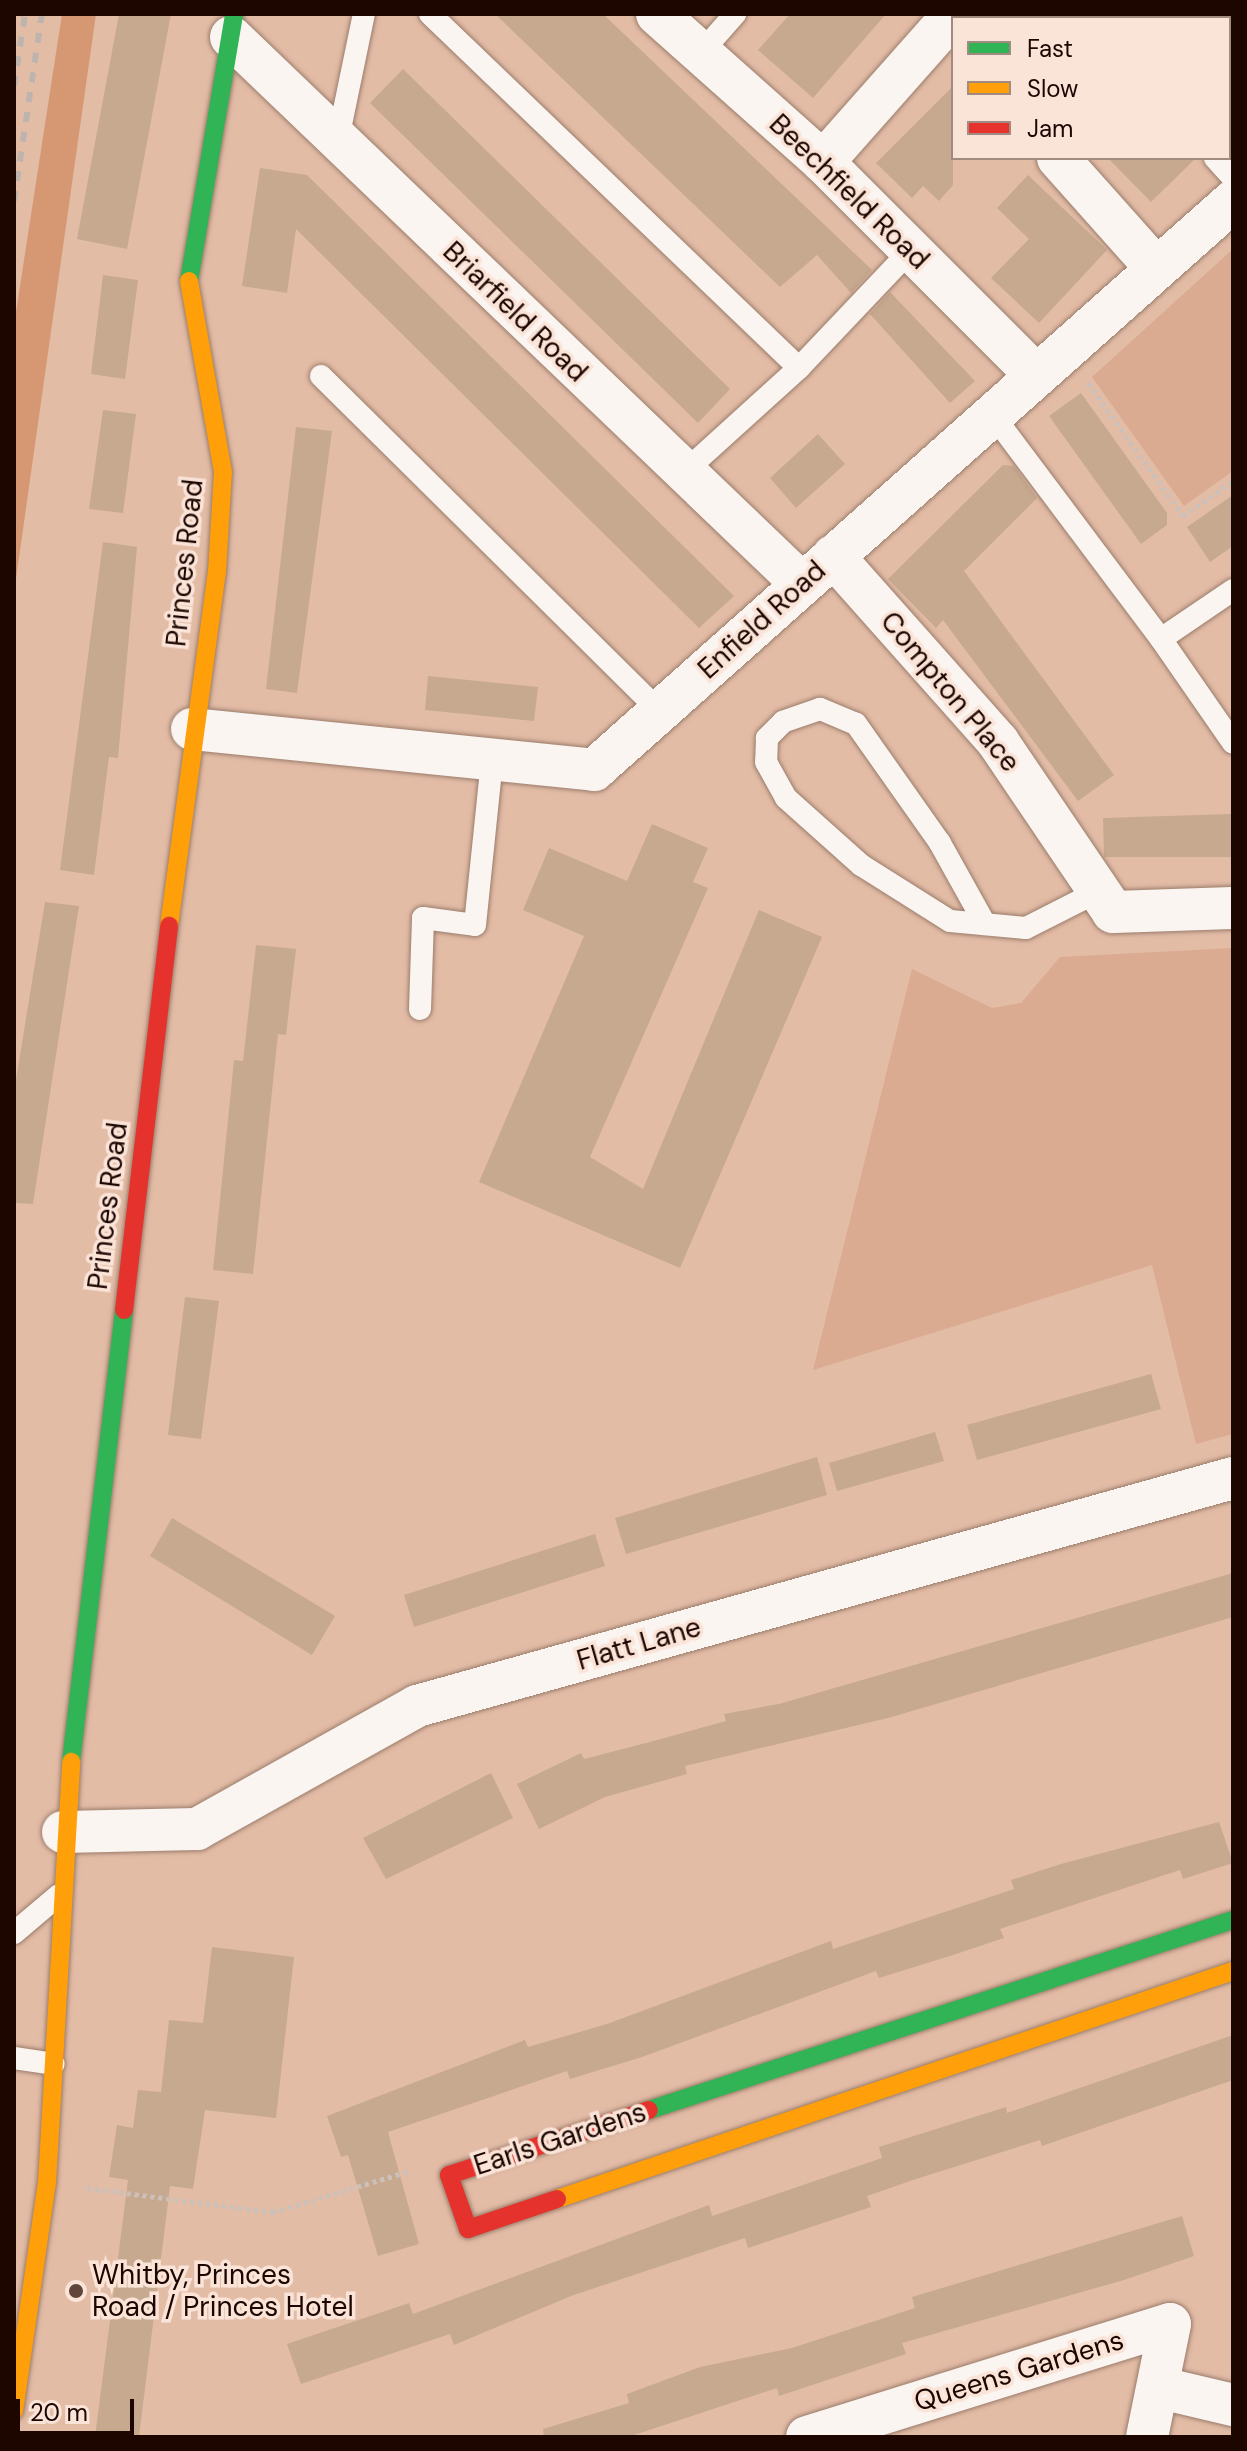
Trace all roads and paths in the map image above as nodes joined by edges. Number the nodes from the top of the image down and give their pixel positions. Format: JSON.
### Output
{"nodes":[{"id":1,"x":364,"y":14,"type":"edge"},
{"id":2,"x":430,"y":14,"type":"edge"},
{"id":3,"x":657,"y":14,"type":"edge"},
{"id":4,"x":735,"y":14,"type":"edge"},
{"id":5,"x":951,"y":17,"type":"edge"},
{"id":6,"x":232,"y":26,"type":"edge"},
{"id":7,"x":699,"y":55,"type":"junction"},
{"id":8,"x":338,"y":139,"type":"junction"},
{"id":9,"x":1060,"y":160,"type":"edge"},
{"id":10,"x":1217,"y":160,"type":"edge"},
{"id":11,"x":823,"y":162,"type":"junction"},
{"id":12,"x":1233,"y":178,"type":"edge"},
{"id":13,"x":1233,"y":201,"type":"edge"},
{"id":14,"x":911,"y":250,"type":"junction"},
{"id":15,"x":1156,"y":268,"type":"junction"},
{"id":16,"x":1050,"y":362,"type":"junction"},
{"id":17,"x":799,"y":368,"type":"junction"},
{"id":18,"x":321,"y":376,"type":"dead end"},
{"id":19,"x":992,"y":414,"type":"junction"},
{"id":20,"x":682,"y":474,"type":"junction"},
{"id":21,"x":1233,"y":481,"type":"edge"},
{"id":22,"x":833,"y":556,"type":"junction"},
{"id":23,"x":802,"y":584,"type":"junction"},
{"id":24,"x":1233,"y":590,"type":"edge"},
{"id":25,"x":1161,"y":639,"type":"junction"},
{"id":26,"x":660,"y":712,"type":"junction"},
{"id":27,"x":192,"y":729,"type":"junction"},
{"id":28,"x":1233,"y":743,"type":"edge"},
{"id":29,"x":492,"y":760,"type":"junction"},
{"id":30,"x":1106,"y":902,"type":"junction"},
{"id":31,"x":1233,"y":908,"type":"edge"},
{"id":32,"x":985,"y":924,"type":"junction"},
{"id":33,"x":420,"y":1009,"type":"dead end"},
{"id":34,"x":1233,"y":1478,"type":"edge"},
{"id":35,"x":63,"y":1832,"type":"junction"},
{"id":36,"x":59,"y":1895,"type":"junction"},
{"id":37,"x":1233,"y":1920,"type":"edge"},
{"id":38,"x":14,"y":1933,"type":"edge"},
{"id":39,"x":1233,"y":1971,"type":"edge"},
{"id":40,"x":828,"y":2051,"type":"junction"},
{"id":41,"x":14,"y":2058,"type":"edge"},
{"id":42,"x":54,"y":2064,"type":"junction"},
{"id":43,"x":844,"y":2101,"type":"junction"},
{"id":44,"x":449,"y":2175,"type":"junction"},
{"id":45,"x":47,"y":2183,"type":"junction"},
{"id":46,"x":17,"y":2365,"type":"edge"},
{"id":47,"x":1161,"y":2388,"type":"junction"},
{"id":48,"x":1233,"y":2405,"type":"edge"},
{"id":49,"x":14,"y":2411,"type":"edge"},
{"id":50,"x":807,"y":2437,"type":"edge"},
{"id":51,"x":1147,"y":2437,"type":"edge"}],
"edges":[{"from":1,"to":8,"type":"lane"},
{"from":2,"to":17,"type":"lane"},
{"from":3,"to":7,"type":"street","name":"Beechfield Road"},
{"from":4,"to":7,"type":"lane"},
{"from":5,"to":11,"type":"street"},
{"from":6,"to":8,"type":"street","name":"Briarfield Road"},
{"from":6,"to":27,"type":"street","name":"Princes Road"},
{"from":7,"to":11,"type":"street","name":"Beechfield Road"},
{"from":8,"to":20,"type":"street","name":"Briarfield Road"},
{"from":9,"to":15,"type":"street"},
{"from":10,"to":12,"type":"lane"},
{"from":11,"to":14,"type":"street","name":"Beechfield Road"},
{"from":13,"to":15,"type":"street","name":"Enfield Road"},
{"from":14,"to":16,"type":"street","name":"Beechfield Road"},
{"from":14,"to":17,"type":"lane"},
{"from":15,"to":16,"type":"street","name":"Enfield Road"},
{"from":16,"to":19,"type":"street","name":"Enfield Road"},
{"from":16,"to":21,"type":"path"},
{"from":17,"to":20,"type":"lane"},
{"from":18,"to":26,"type":"lane"},
{"from":19,"to":22,"type":"street","name":"Enfield Road"},
{"from":19,"to":25,"type":"lane"},
{"from":20,"to":23,"type":"street","name":"Briarfield Road"},
{"from":22,"to":23,"type":"street","name":"Enfield Road"},
{"from":22,"to":30,"type":"street","name":"Compton Place"},
{"from":23,"to":26,"type":"street","name":"Enfield Road"},
{"from":24,"to":25,"type":"lane"},
{"from":25,"to":28,"type":"lane"},
{"from":26,"to":29,"type":"street","name":"Enfield Road"},
{"from":27,"to":29,"type":"street","name":"Enfield Road"},
{"from":27,"to":35,"type":"street","name":"Princes Road"},
{"from":29,"to":33,"type":"lane"},
{"from":30,"to":31,"type":"street"},
{"from":30,"to":32,"type":"lane"},
{"from":32,"to":32,"type":"lane"},
{"from":34,"to":35,"type":"street","name":"Flatt Lane"},
{"from":35,"to":36,"type":"street","name":"Princes Road"},
{"from":36,"to":38,"type":"lane"},
{"from":36,"to":42,"type":"street","name":"Princes Road"},
{"from":37,"to":40,"type":"street","name":"Earls Gardens"},
{"from":39,"to":43,"type":"street","name":"Earls Gardens"},
{"from":40,"to":43,"type":"street"},
{"from":40,"to":44,"type":"street","name":"Earls Gardens"},
{"from":41,"to":42,"type":"lane"},
{"from":42,"to":45,"type":"street","name":"Princes Road"},
{"from":43,"to":44,"type":"street","name":"Earls Gardens"},
{"from":44,"to":45,"type":"path"},
{"from":45,"to":46,"type":"street","name":"Princes Road"},
{"from":46,"to":49,"type":"street","name":"Princes Road"},
{"from":47,"to":48,"type":"street"},
{"from":47,"to":50,"type":"street","name":"Queens Gardens"},
{"from":47,"to":51,"type":"street","name":"Queens Gardens"}]}
